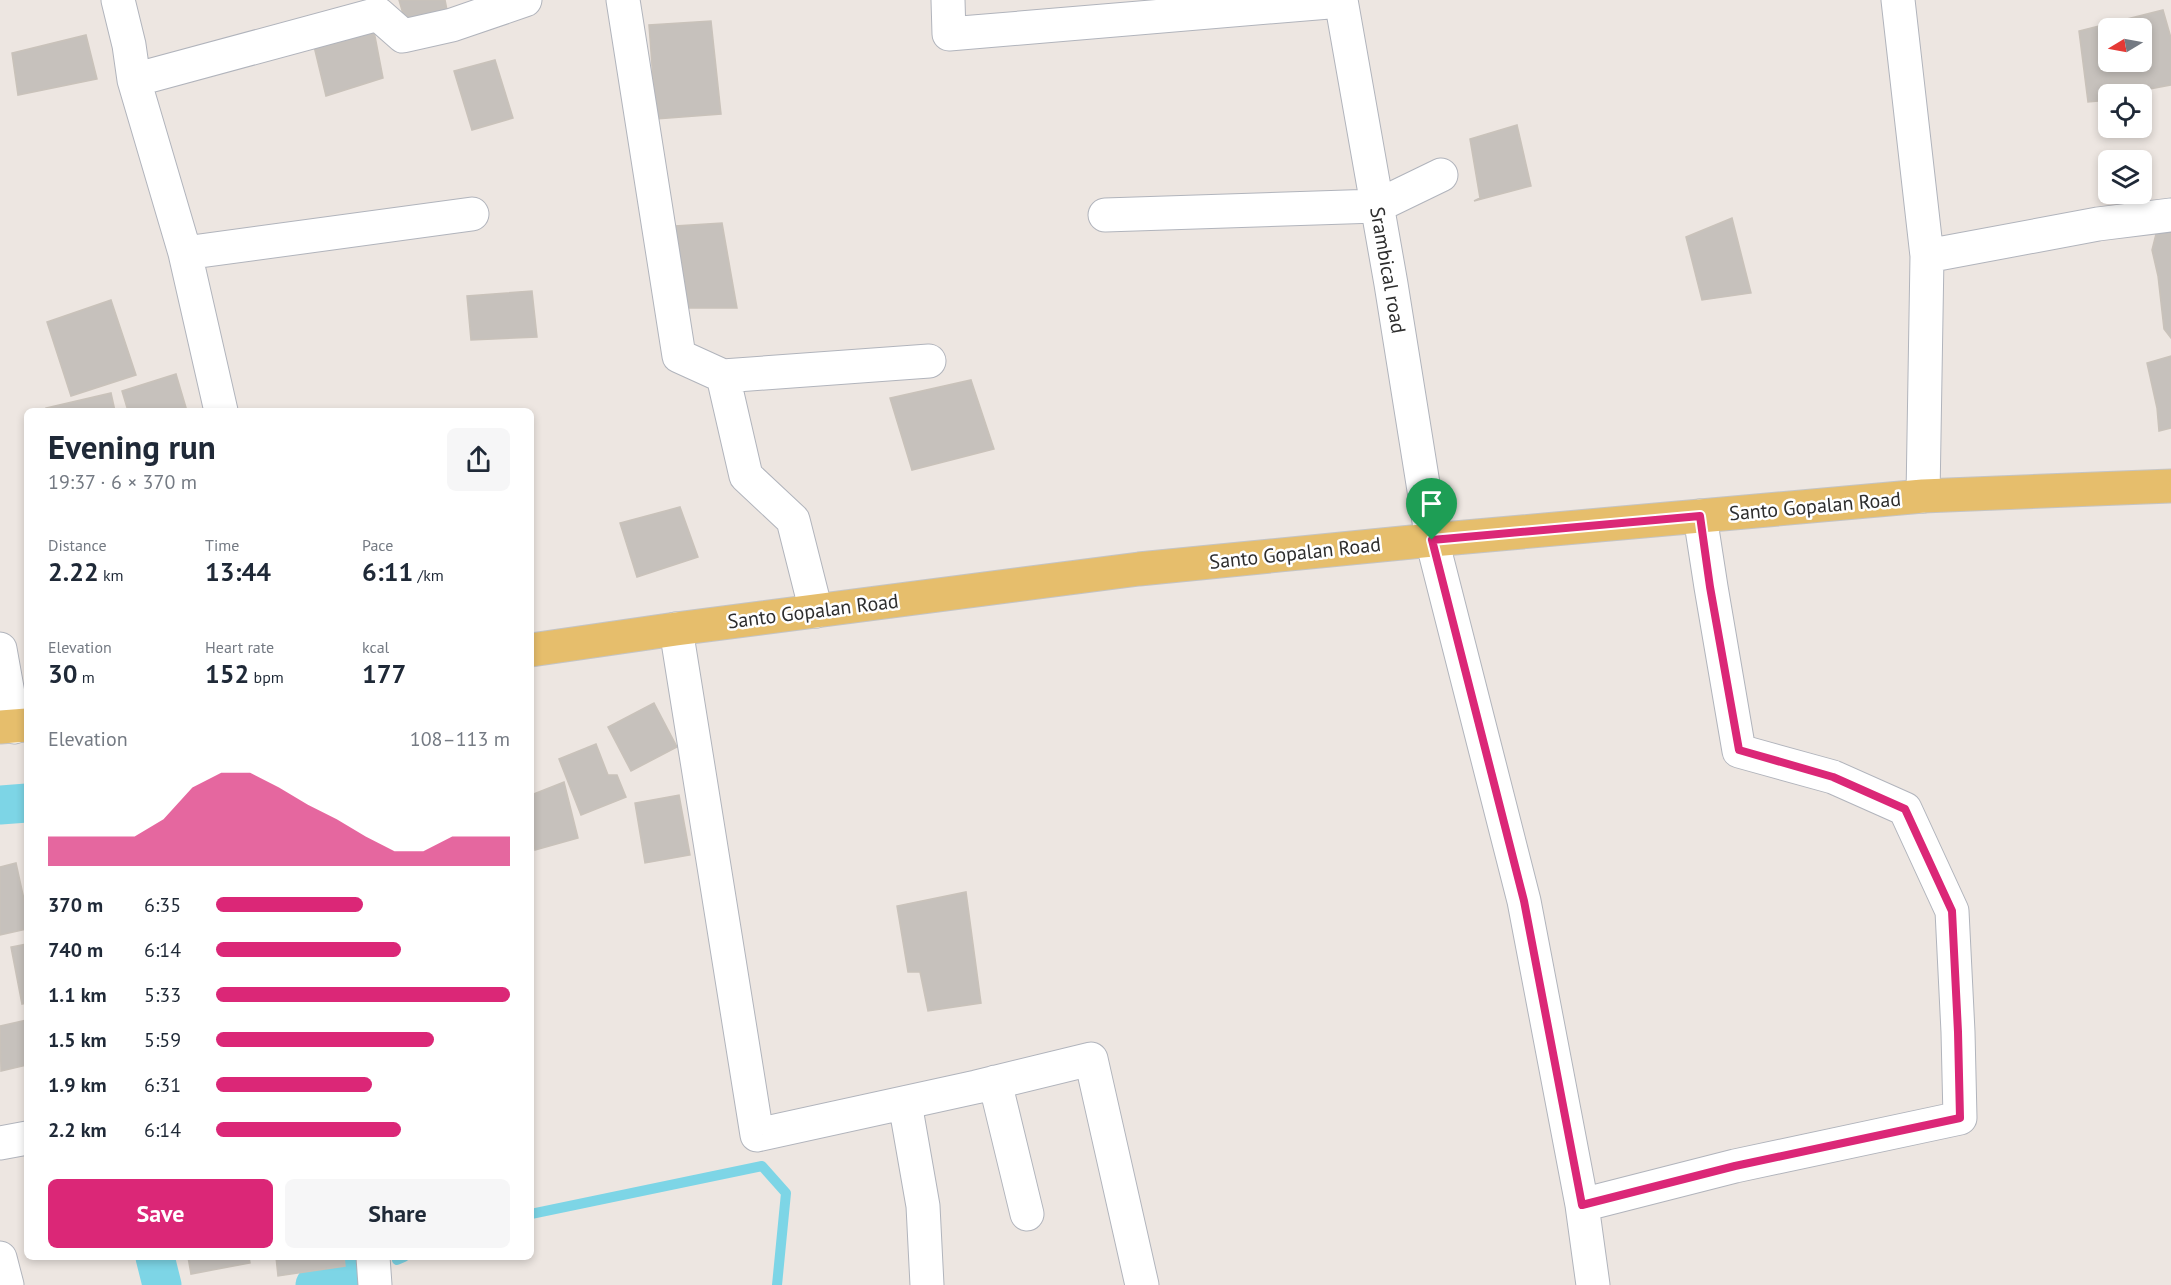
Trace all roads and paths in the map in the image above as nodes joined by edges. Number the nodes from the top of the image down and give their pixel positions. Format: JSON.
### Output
{"nodes":[{"id":1,"x":118,"y":0,"type":"edge"},
{"id":2,"x":525,"y":0,"type":"edge"},
{"id":3,"x":623,"y":0,"type":"edge"},
{"id":4,"x":948,"y":0,"type":"edge"},
{"id":5,"x":1898,"y":0,"type":"edge"},
{"id":6,"x":1341,"y":1,"type":"edge"},
{"id":7,"x":134,"y":80,"type":"junction"},
{"id":8,"x":1441,"y":176,"type":"dead end"},
{"id":9,"x":1377,"y":206,"type":"junction"},
{"id":10,"x":472,"y":214,"type":"dead end"},
{"id":11,"x":2171,"y":215,"type":"edge"},
{"id":12,"x":1105,"y":216,"type":"dead end"},
{"id":13,"x":185,"y":253,"type":"junction"},
{"id":14,"x":1927,"y":256,"type":"junction"},
{"id":15,"x":929,"y":361,"type":"dead end"},
{"id":16,"x":723,"y":376,"type":"junction"},
{"id":17,"x":220,"y":408,"type":"edge"},
{"id":18,"x":2171,"y":486,"type":"edge"},
{"id":19,"x":1923,"y":496,"type":"junction"},
{"id":20,"x":1700,"y":516,"type":"junction"},
{"id":21,"x":1432,"y":540,"type":"junction"},
{"id":22,"x":816,"y":611,"type":"junction"},
{"id":23,"x":676,"y":628,"type":"junction"},
{"id":24,"x":0,"y":650,"type":"edge"},
{"id":25,"x":534,"y":650,"type":"edge"},
{"id":26,"x":14,"y":726,"type":"edge"},
{"id":27,"x":995,"y":1082,"type":"junction"},
{"id":28,"x":905,"y":1102,"type":"junction"},
{"id":29,"x":24,"y":1139,"type":"edge"},
{"id":30,"x":0,"y":1143,"type":"edge"},
{"id":31,"x":1582,"y":1205,"type":"junction"},
{"id":32,"x":1027,"y":1214,"type":"dead end"},
{"id":33,"x":0,"y":1258,"type":"edge"},
{"id":34,"x":373,"y":1260,"type":"edge"},
{"id":35,"x":7,"y":1285,"type":"edge"},
{"id":36,"x":375,"y":1285,"type":"edge"},
{"id":37,"x":927,"y":1285,"type":"edge"},
{"id":38,"x":1142,"y":1285,"type":"edge"},
{"id":39,"x":1593,"y":1285,"type":"edge"}],
"edges":[{"from":1,"to":7,"type":"street"},
{"from":2,"to":7,"type":"street"},
{"from":3,"to":16,"type":"street"},
{"from":4,"to":6,"type":"street"},
{"from":5,"to":14,"type":"street"},
{"from":6,"to":9,"type":"street","name":"Srambical road"},
{"from":7,"to":13,"type":"street"},
{"from":8,"to":9,"type":"street"},
{"from":9,"to":12,"type":"street"},
{"from":9,"to":21,"type":"street","name":"Srambical road"},
{"from":10,"to":13,"type":"street"},
{"from":11,"to":14,"type":"street"},
{"from":13,"to":17,"type":"street"},
{"from":14,"to":19,"type":"street"},
{"from":15,"to":16,"type":"street"},
{"from":16,"to":22,"type":"street"},
{"from":18,"to":19,"type":"main road","name":"Santo Gopalan Road"},
{"from":19,"to":20,"type":"main road","name":"Santo Gopalan Road"},
{"from":20,"to":21,"type":"main road","name":"Santo Gopalan Road"},
{"from":20,"to":31,"type":"street"},
{"from":21,"to":22,"type":"main road","name":"Santo Gopalan Road"},
{"from":21,"to":31,"type":"street","name":"Srambical road"},
{"from":22,"to":23,"type":"main road","name":"Santo Gopalan Road"},
{"from":23,"to":25,"type":"main road","name":"Santo Gopalan Road"},
{"from":23,"to":28,"type":"street"},
{"from":24,"to":26,"type":"street"},
{"from":27,"to":28,"type":"street"},
{"from":27,"to":32,"type":"street"},
{"from":27,"to":38,"type":"street"},
{"from":28,"to":37,"type":"street"},
{"from":29,"to":30,"type":"street"},
{"from":31,"to":39,"type":"street","name":"Srambical road"},
{"from":33,"to":35,"type":"street"},
{"from":34,"to":36,"type":"street"}]}
